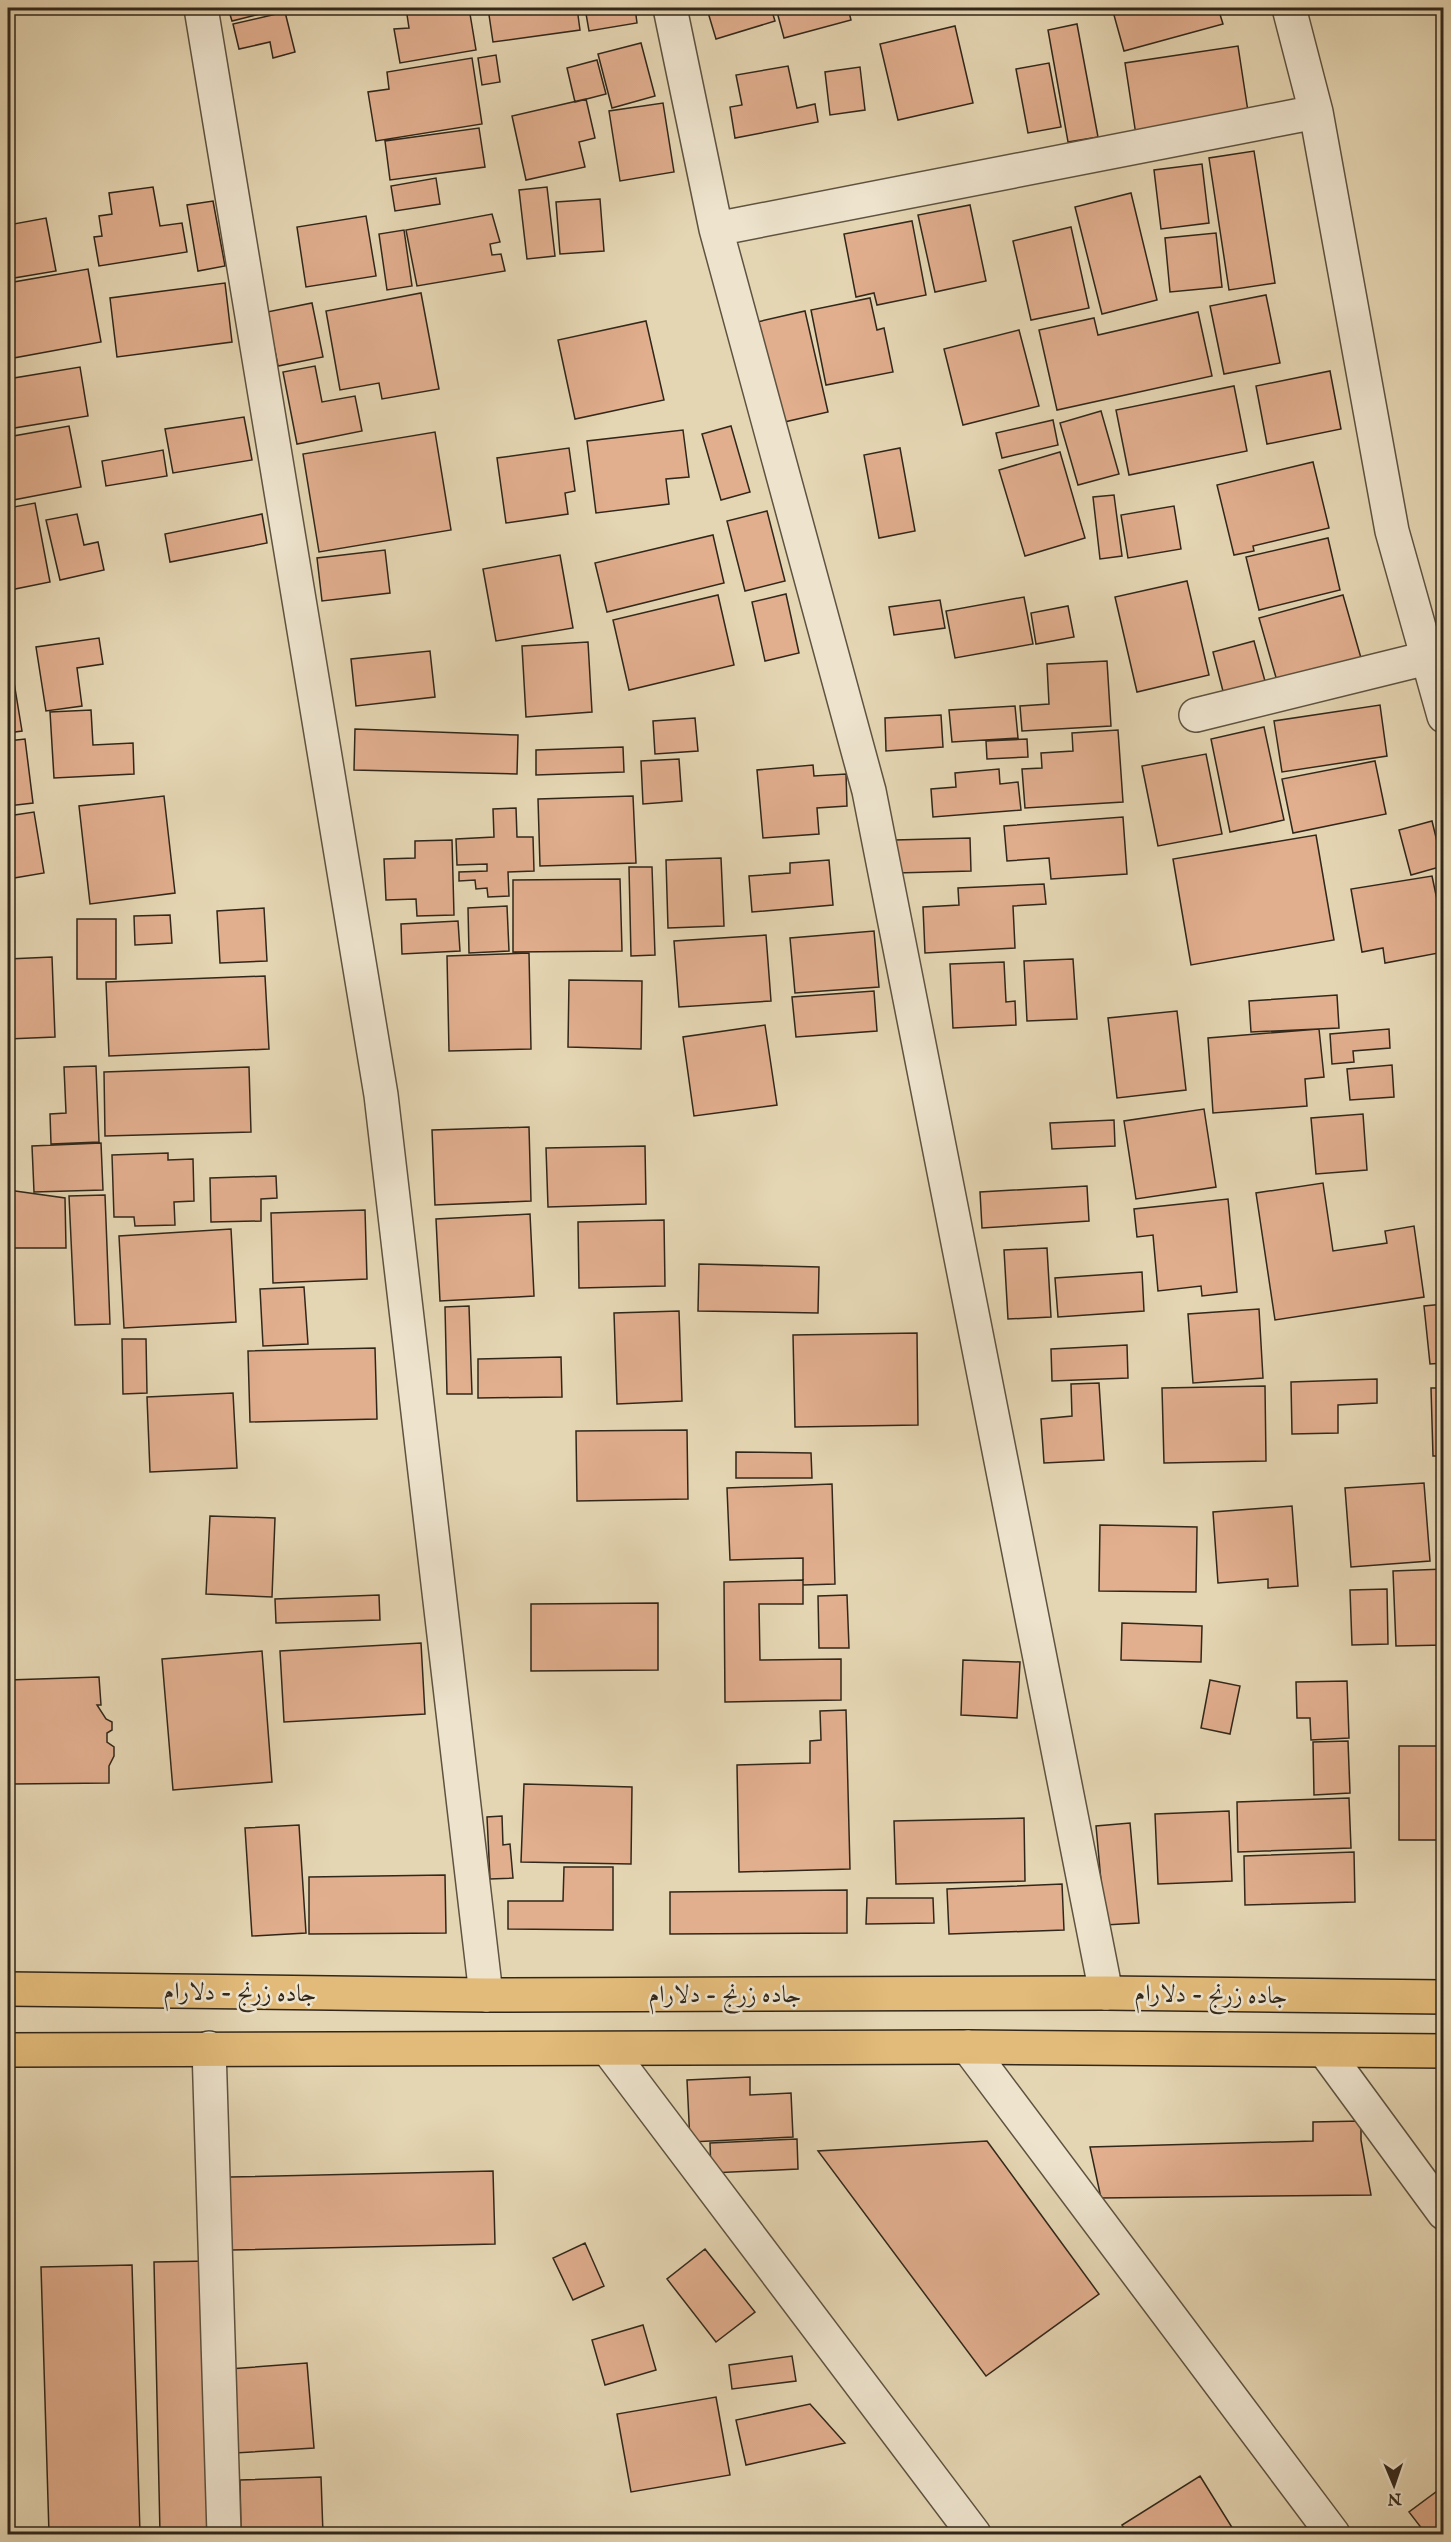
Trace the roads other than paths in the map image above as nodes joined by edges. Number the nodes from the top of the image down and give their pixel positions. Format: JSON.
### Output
{"nodes":[{"id":1,"x":201,"y":8,"type":"edge"},
{"id":2,"x":670,"y":8,"type":"edge"},
{"id":3,"x":1289,"y":8,"type":"edge"},
{"id":4,"x":1316,"y":112,"type":"junction"},
{"id":5,"x":716,"y":229,"type":"junction"},
{"id":6,"x":1427,"y":658,"type":"junction"},
{"id":7,"x":1196,"y":715,"type":"dead end"},
{"id":8,"x":1443,"y":716,"type":"edge"},
{"id":9,"x":8,"y":1989,"type":"edge"},
{"id":10,"x":1106,"y":1994,"type":"junction"},
{"id":11,"x":486,"y":1995,"type":"junction"},
{"id":12,"x":1443,"y":1997,"type":"edge"},
{"id":13,"x":209,"y":2048,"type":"junction"},
{"id":14,"x":968,"y":2048,"type":"junction"},
{"id":15,"x":608,"y":2049,"type":"junction"},
{"id":16,"x":8,"y":2050,"type":"edge"},
{"id":17,"x":1324,"y":2051,"type":"junction"},
{"id":18,"x":1443,"y":2051,"type":"edge"},
{"id":19,"x":1443,"y":2213,"type":"edge"},
{"id":20,"x":224,"y":2535,"type":"edge"},
{"id":21,"x":974,"y":2535,"type":"edge"},
{"id":22,"x":1333,"y":2535,"type":"edge"}],
"edges":[{"from":1,"to":11,"type":"street"},
{"from":2,"to":5,"type":"street"},
{"from":3,"to":4,"type":"street"},
{"from":4,"to":5,"type":"street"},
{"from":4,"to":6,"type":"street"},
{"from":5,"to":10,"type":"street"},
{"from":6,"to":7,"type":"street"},
{"from":6,"to":8,"type":"street"},
{"from":9,"to":11,"type":"highway","name":"جاده زرنج - دلارام"},
{"from":10,"to":11,"type":"highway","name":"جاده زرنج - دلارام"},
{"from":10,"to":12,"type":"highway","name":"جاده زرنج - دلارام"},
{"from":13,"to":15,"type":"highway"},
{"from":13,"to":16,"type":"highway"},
{"from":13,"to":20,"type":"street"},
{"from":14,"to":15,"type":"highway"},
{"from":14,"to":17,"type":"highway"},
{"from":14,"to":22,"type":"street"},
{"from":15,"to":21,"type":"street"},
{"from":17,"to":18,"type":"highway"},
{"from":17,"to":19,"type":"street"}]}
